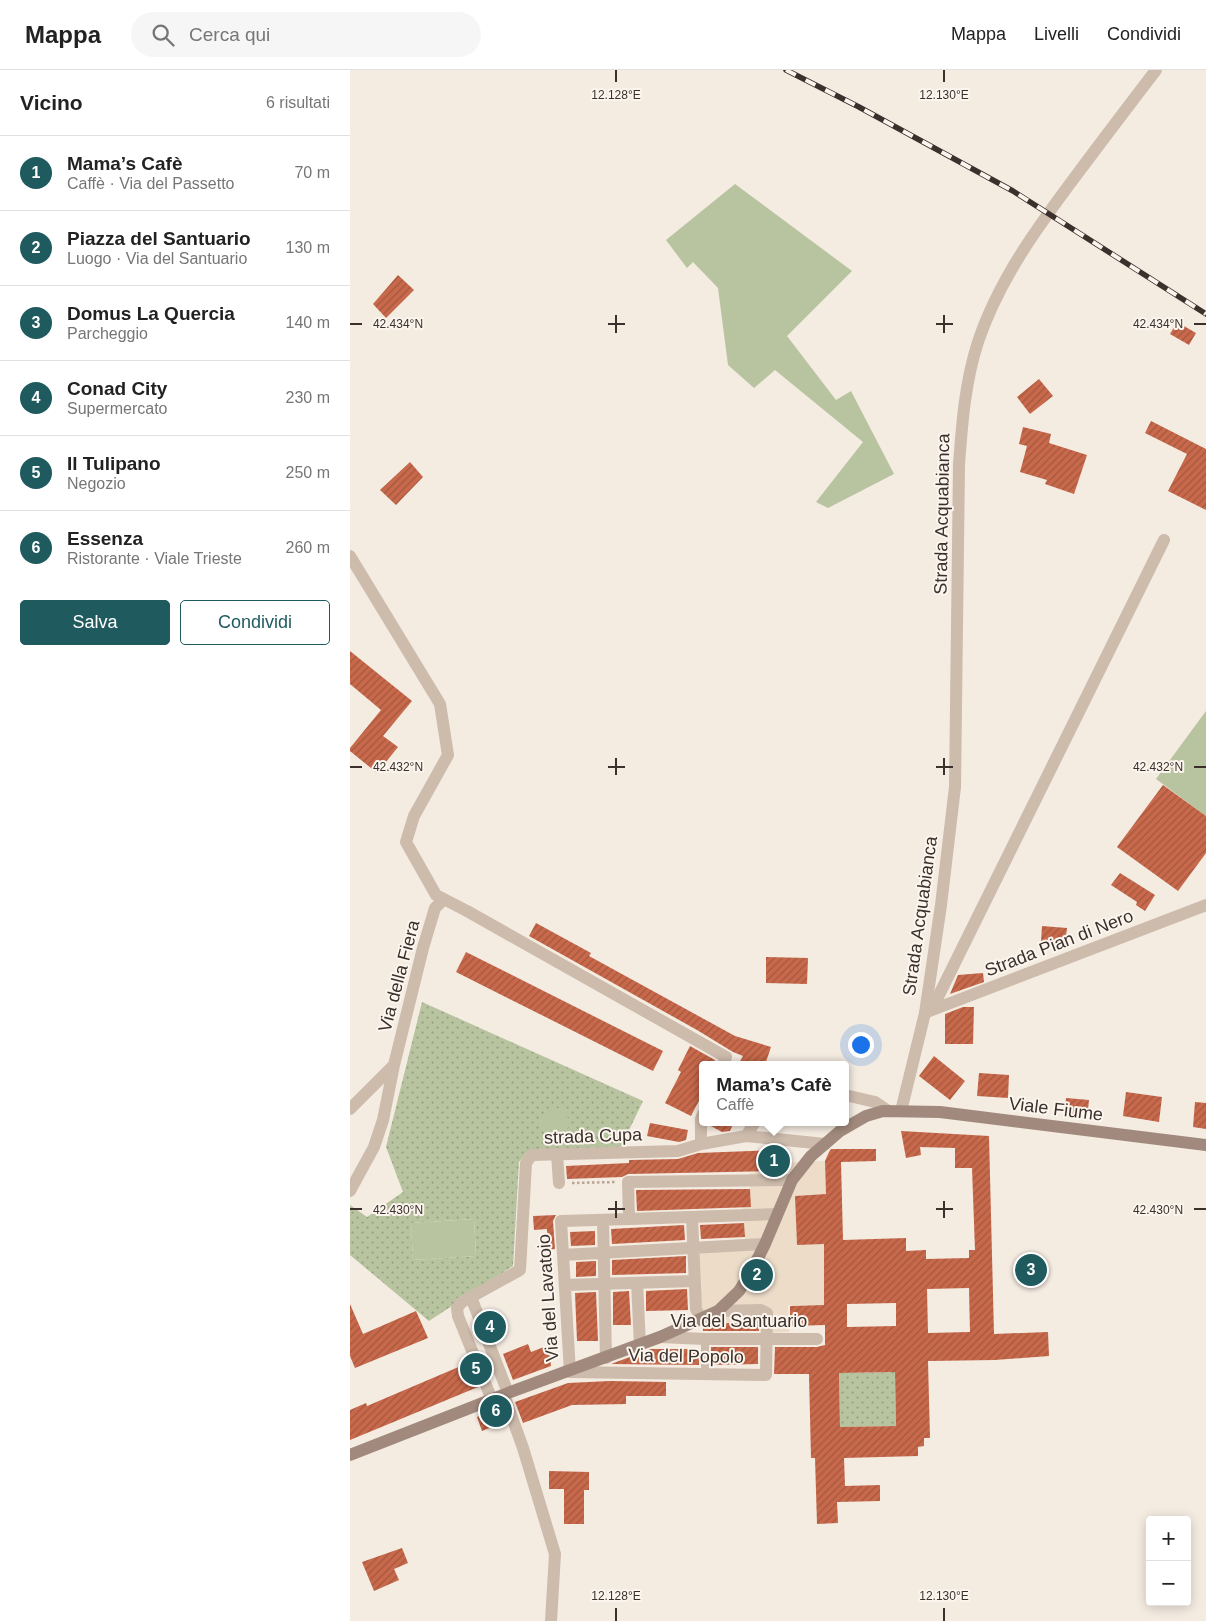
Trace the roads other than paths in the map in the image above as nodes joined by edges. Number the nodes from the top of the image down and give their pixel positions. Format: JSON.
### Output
{"nodes":[{"id":1,"x":1156,"y":70,"type":"edge"},
{"id":2,"x":1164,"y":540,"type":"dead end"},
{"id":3,"x":350,"y":556,"type":"edge"},
{"id":4,"x":444,"y":899,"type":"junction"},
{"id":5,"x":1206,"y":906,"type":"edge"},
{"id":6,"x":925,"y":1013,"type":"junction"},
{"id":7,"x":724,"y":1061,"type":"edge"},
{"id":8,"x":394,"y":1065,"type":"junction"},
{"id":9,"x":849,"y":1096,"type":"edge"},
{"id":10,"x":350,"y":1109,"type":"edge"},
{"id":11,"x":888,"y":1111,"type":"junction"},
{"id":12,"x":902,"y":1111,"type":"junction"},
{"id":13,"x":701,"y":1126,"type":"edge"},
{"id":14,"x":752,"y":1126,"type":"edge"},
{"id":15,"x":849,"y":1126,"type":"edge"},
{"id":16,"x":849,"y":1126,"type":"edge"},
{"id":17,"x":746,"y":1136,"type":"junction"},
{"id":18,"x":701,"y":1144,"type":"junction"},
{"id":19,"x":824,"y":1144,"type":"junction"},
{"id":20,"x":1206,"y":1145,"type":"edge"},
{"id":21,"x":557,"y":1154,"type":"junction"},
{"id":22,"x":792,"y":1180,"type":"junction"},
{"id":23,"x":559,"y":1183,"type":"road end"},
{"id":24,"x":350,"y":1191,"type":"edge"},
{"id":25,"x":778,"y":1214,"type":"junction"},
{"id":26,"x":692,"y":1217,"type":"junction"},
{"id":27,"x":629,"y":1219,"type":"junction"},
{"id":28,"x":603,"y":1220,"type":"junction"},
{"id":29,"x":765,"y":1244,"type":"junction"},
{"id":30,"x":693,"y":1248,"type":"junction"},
{"id":31,"x":605,"y":1253,"type":"junction"},
{"id":32,"x":563,"y":1255,"type":"junction"},
{"id":33,"x":694,"y":1281,"type":"junction"},
{"id":34,"x":637,"y":1283,"type":"junction"},
{"id":35,"x":606,"y":1284,"type":"junction"},
{"id":36,"x":565,"y":1285,"type":"junction"},
{"id":37,"x":471,"y":1297,"type":"junction"},
{"id":38,"x":718,"y":1311,"type":"junction"},
{"id":39,"x":701,"y":1319,"type":"junction"},
{"id":40,"x":660,"y":1337,"type":"junction"},
{"id":41,"x":705,"y":1339,"type":"junction"},
{"id":42,"x":767,"y":1339,"type":"junction"},
{"id":43,"x":817,"y":1339,"type":"dead end"},
{"id":44,"x":640,"y":1344,"type":"junction"},
{"id":45,"x":603,"y":1359,"type":"junction"},
{"id":46,"x":570,"y":1372,"type":"junction"},
{"id":47,"x":705,"y":1374,"type":"junction"},
{"id":48,"x":501,"y":1396,"type":"junction"},
{"id":49,"x":350,"y":1455,"type":"edge"},
{"id":50,"x":551,"y":1621,"type":"edge"}],
"edges":[{"from":1,"to":6,"type":"street","name":"Strada Acquabianca"},
{"from":2,"to":6,"type":"street","name":"Strada Acquabianca"},
{"from":3,"to":4,"type":"street"},
{"from":4,"to":7,"type":"street"},
{"from":4,"to":8,"type":"street","name":"Via della Fiera"},
{"from":5,"to":6,"type":"street","name":"Strada Pian di Nero"},
{"from":6,"to":12,"type":"street","name":"Strada Acquabianca"},
{"from":8,"to":10,"type":"street"},
{"from":8,"to":24,"type":"street","name":"Via della Fiera"},
{"from":9,"to":11,"type":"street"},
{"from":11,"to":12,"type":"main road","name":"Via del Santuario"},
{"from":11,"to":15,"type":"main road","name":"Via del Santuario"},
{"from":12,"to":20,"type":"main road","name":"Viale Fiume"},
{"from":13,"to":18,"type":"street"},
{"from":14,"to":17,"type":"street"},
{"from":16,"to":19,"type":"main road","name":"Via del Santuario"},
{"from":17,"to":18,"type":"street","name":"strada Cupa"},
{"from":17,"to":19,"type":"street","name":"strada Cupa"},
{"from":18,"to":21,"type":"street","name":"strada Cupa"},
{"from":19,"to":22,"type":"main road","name":"Via del Santuario"},
{"from":21,"to":23,"type":"street"},
{"from":21,"to":37,"type":"street","name":"strada Cupa"},
{"from":22,"to":25,"type":"main road","name":"Via del Santuario"},
{"from":22,"to":27,"type":"street"},
{"from":25,"to":26,"type":"street"},
{"from":25,"to":29,"type":"main road","name":"Via del Santuario"},
{"from":26,"to":27,"type":"street"},
{"from":26,"to":30,"type":"street"},
{"from":27,"to":28,"type":"street"},
{"from":28,"to":31,"type":"street"},
{"from":28,"to":32,"type":"street","name":"Via del Lavatoio"},
{"from":29,"to":30,"type":"street"},
{"from":29,"to":38,"type":"main road","name":"Via del Santuario"},
{"from":30,"to":31,"type":"street"},
{"from":30,"to":33,"type":"street"},
{"from":31,"to":32,"type":"street"},
{"from":31,"to":35,"type":"street"},
{"from":32,"to":36,"type":"street","name":"Via del Lavatoio"},
{"from":33,"to":34,"type":"street"},
{"from":33,"to":39,"type":"street"},
{"from":34,"to":35,"type":"street"},
{"from":34,"to":44,"type":"street"},
{"from":35,"to":36,"type":"street"},
{"from":35,"to":45,"type":"street"},
{"from":36,"to":46,"type":"street","name":"Via del Lavatoio"},
{"from":37,"to":48,"type":"street"},
{"from":37,"to":48,"type":"street"},
{"from":38,"to":39,"type":"main road","name":"Via del Santuario"},
{"from":38,"to":42,"type":"street"},
{"from":39,"to":40,"type":"main road","name":"Via del Santuario"},
{"from":40,"to":41,"type":"street","name":"Via del Santuario"},
{"from":40,"to":44,"type":"main road","name":"Via del Santuario"},
{"from":41,"to":42,"type":"street","name":"Via del Santuario"},
{"from":41,"to":47,"type":"lane"},
{"from":42,"to":43,"type":"street","name":"Via del Santuario"},
{"from":42,"to":47,"type":"street","name":"Via del Popolo"},
{"from":44,"to":45,"type":"main road","name":"Via del Santuario"},
{"from":45,"to":46,"type":"main road","name":"Via del Santuario"},
{"from":46,"to":47,"type":"street","name":"Via del Popolo"},
{"from":46,"to":48,"type":"main road","name":"Via del Santuario"},
{"from":48,"to":49,"type":"main road","name":"Via del Santuario"},
{"from":48,"to":50,"type":"street"}]}
